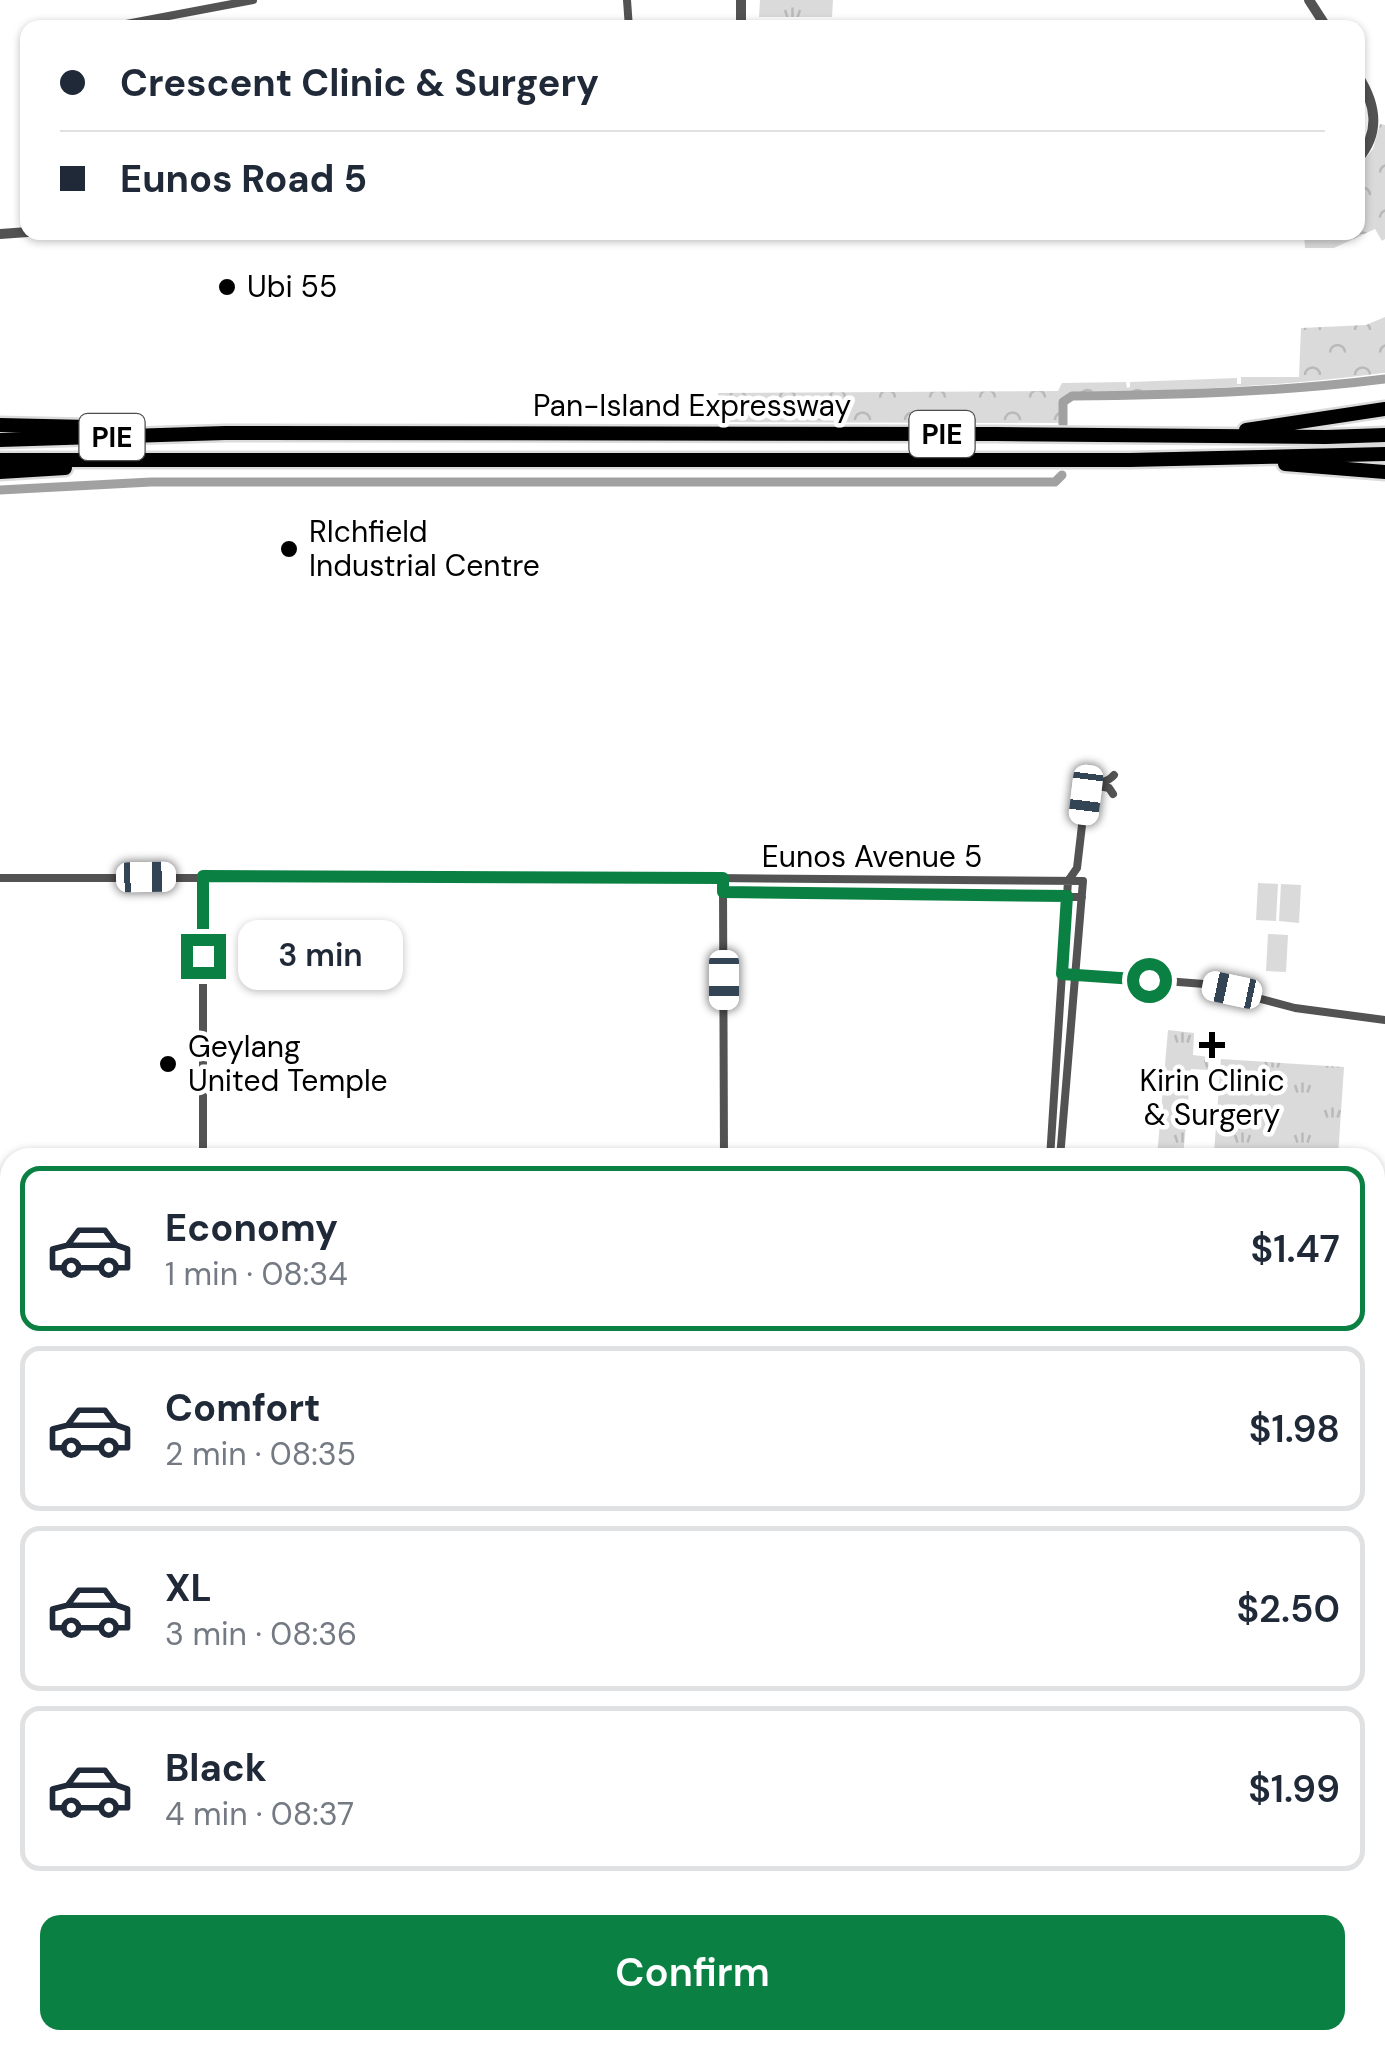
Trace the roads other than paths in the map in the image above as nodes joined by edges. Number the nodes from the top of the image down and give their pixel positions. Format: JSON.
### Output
{"nodes":[{"id":1,"x":253,"y":0,"type":"edge"},
{"id":2,"x":147,"y":20,"type":"edge"},
{"id":3,"x":1365,"y":89,"type":"edge"},
{"id":4,"x":1365,"y":148,"type":"edge"},
{"id":5,"x":1385,"y":409,"type":"edge"},
{"id":6,"x":0,"y":424,"type":"edge"},
{"id":7,"x":225,"y":434,"type":"junction"},
{"id":8,"x":1385,"y":434,"type":"edge"},
{"id":9,"x":1226,"y":436,"type":"junction"},
{"id":10,"x":0,"y":440,"type":"edge"},
{"id":11,"x":1385,"y":454,"type":"edge"},
{"id":12,"x":1230,"y":458,"type":"junction"},
{"id":13,"x":0,"y":460,"type":"edge"},
{"id":14,"x":79,"y":460,"type":"junction"},
{"id":15,"x":0,"y":472,"type":"edge"},
{"id":16,"x":1385,"y":472,"type":"edge"},
{"id":17,"x":1114,"y":776,"type":"dead end"},
{"id":18,"x":1095,"y":785,"type":"junction"},
{"id":19,"x":1114,"y":794,"type":"dead end"},
{"id":20,"x":1077,"y":868,"type":"junction"},
{"id":21,"x":203,"y":876,"type":"junction"},
{"id":22,"x":0,"y":878,"type":"edge"},
{"id":23,"x":723,"y":878,"type":"junction"},
{"id":24,"x":1068,"y":881,"type":"junction"},
{"id":25,"x":1084,"y":882,"type":"junction"},
{"id":26,"x":723,"y":892,"type":"junction"},
{"id":27,"x":1067,"y":896,"type":"junction"},
{"id":28,"x":1082,"y":897,"type":"junction"},
{"id":29,"x":1062,"y":974,"type":"junction"},
{"id":30,"x":1075,"y":975,"type":"junction"},
{"id":31,"x":1385,"y":1020,"type":"edge"},
{"id":32,"x":203,"y":1148,"type":"edge"},
{"id":33,"x":724,"y":1148,"type":"edge"},
{"id":34,"x":1051,"y":1148,"type":"edge"},
{"id":35,"x":1061,"y":1148,"type":"edge"}],
"edges":[{"from":1,"to":2,"type":"street"},
{"from":3,"to":4,"type":"street"},
{"from":5,"to":9,"type":"highway"},
{"from":6,"to":7,"type":"highway"},
{"from":7,"to":9,"type":"highway","name":"Pan-Island Expressway","number":"PIE"},
{"from":7,"to":10,"type":"highway","name":"Pan-Island Expressway","number":"PIE"},
{"from":8,"to":9,"type":"highway","name":"Pan-Island Expressway","number":"PIE"},
{"from":11,"to":12,"type":"highway","name":"Pan-Island Expressway","number":"PIE"},
{"from":12,"to":14,"type":"highway","name":"Pan-Island Expressway","number":"PIE"},
{"from":12,"to":16,"type":"highway"},
{"from":13,"to":14,"type":"highway","name":"Pan-Island Expressway","number":"PIE"},
{"from":14,"to":15,"type":"highway"},
{"from":17,"to":18,"type":"street"},
{"from":18,"to":19,"type":"street"},
{"from":18,"to":20,"type":"street"},
{"from":20,"to":24,"type":"street"},
{"from":20,"to":25,"type":"street"},
{"from":21,"to":22,"type":"street","name":"Eunos Avenue 5"},
{"from":21,"to":23,"type":"street","name":"Eunos Avenue 5"},
{"from":21,"to":32,"type":"street"},
{"from":23,"to":24,"type":"street","name":"Eunos Avenue 5"},
{"from":23,"to":26,"type":"street"},
{"from":24,"to":25,"type":"street","name":"Eunos Avenue 5"},
{"from":24,"to":27,"type":"street"},
{"from":25,"to":28,"type":"street"},
{"from":26,"to":27,"type":"street","name":"Eunos Avenue 5"},
{"from":26,"to":33,"type":"street"},
{"from":27,"to":28,"type":"street","name":"Eunos Avenue 5"},
{"from":27,"to":29,"type":"street"},
{"from":28,"to":30,"type":"street"},
{"from":29,"to":30,"type":"street"},
{"from":29,"to":34,"type":"street"},
{"from":30,"to":31,"type":"street"},
{"from":30,"to":35,"type":"street"}]}
